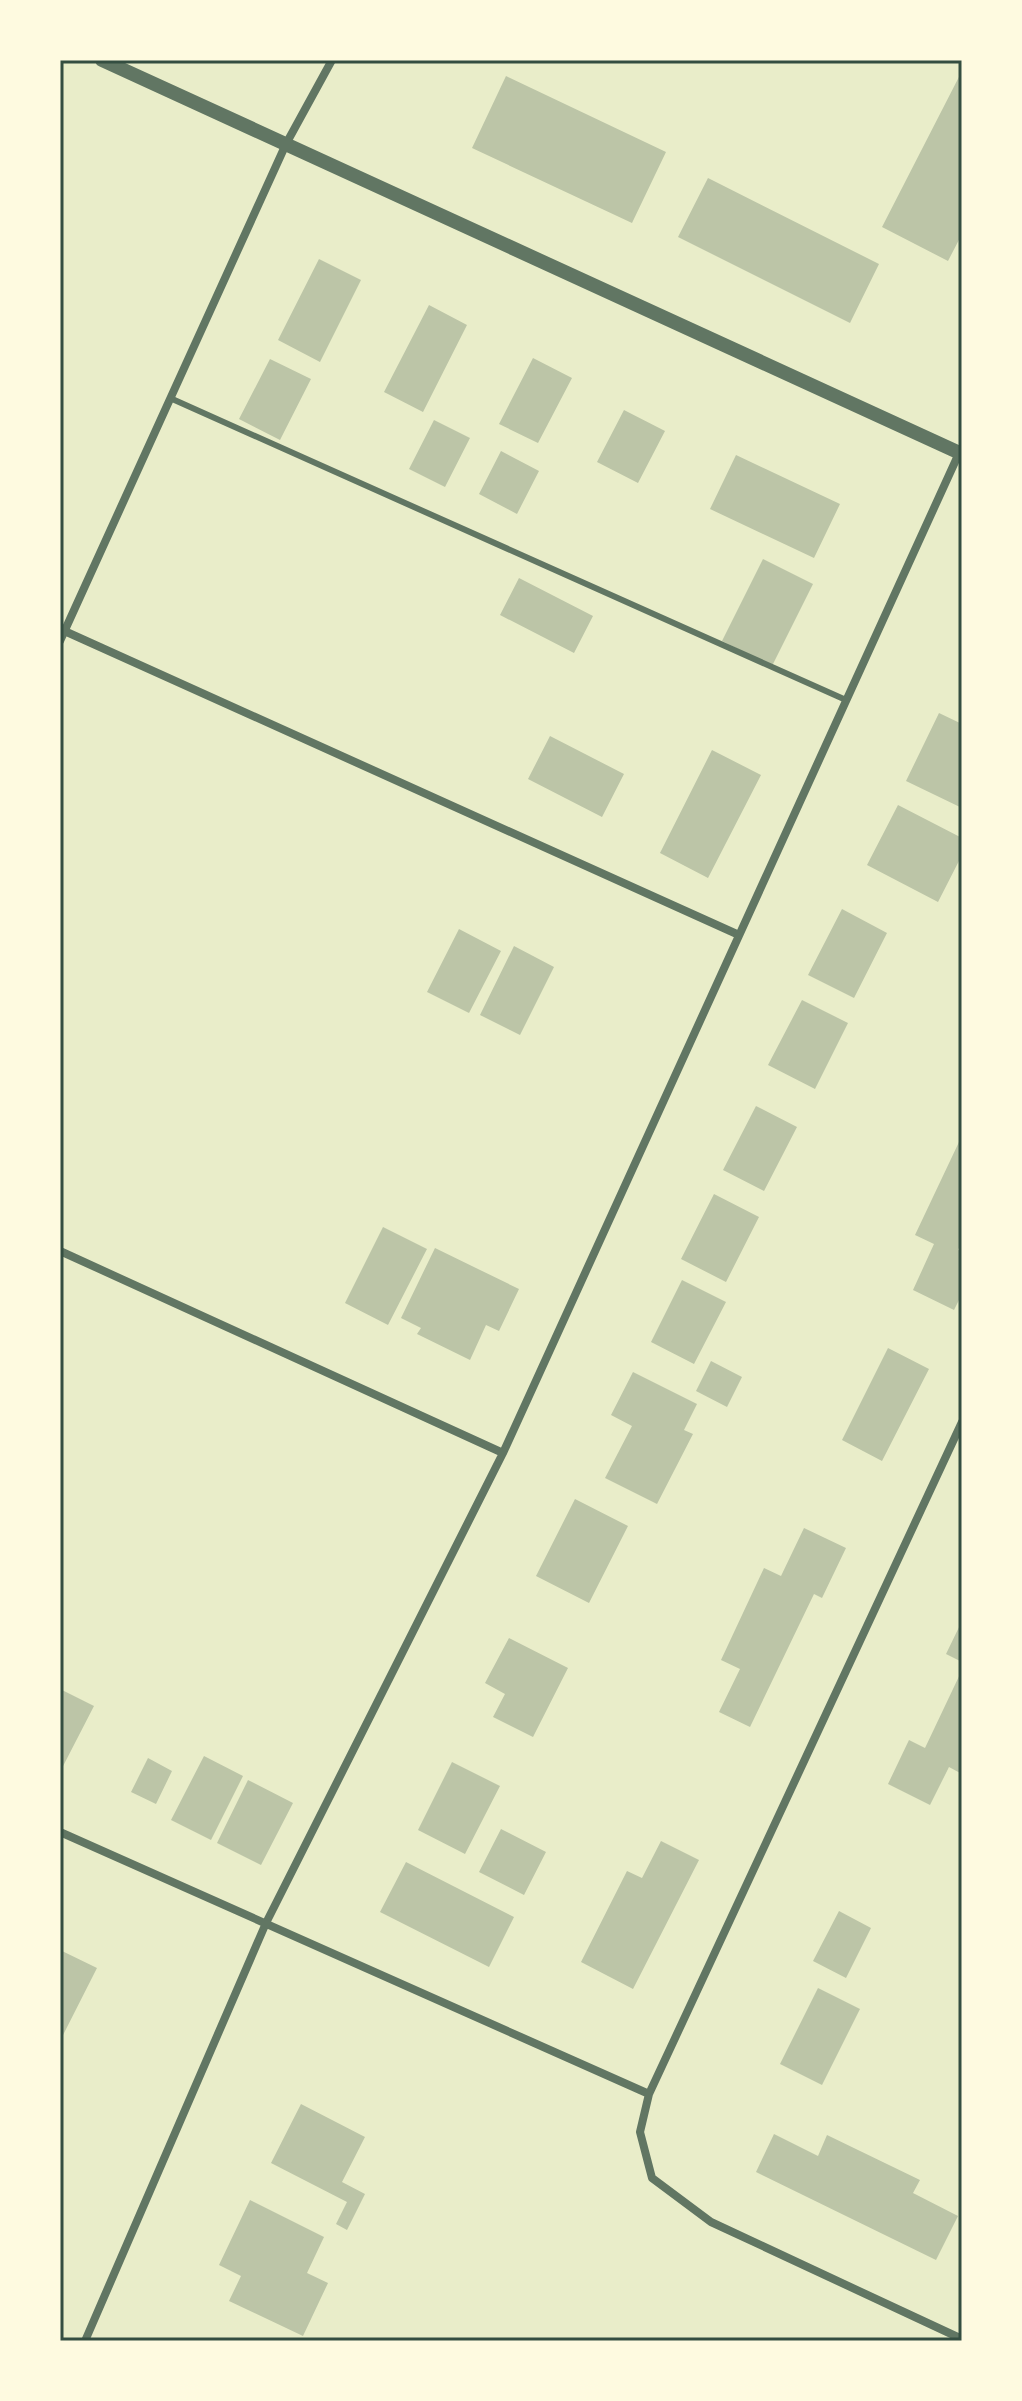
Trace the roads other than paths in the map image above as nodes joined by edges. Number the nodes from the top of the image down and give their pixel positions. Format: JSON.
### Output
{"nodes":[{"id":1,"x":102,"y":60,"type":"edge"},
{"id":2,"x":332,"y":60,"type":"edge"},
{"id":3,"x":286,"y":144,"type":"junction"},
{"id":4,"x":170,"y":398,"type":"junction"},
{"id":5,"x":961,"y":451,"type":"edge"},
{"id":6,"x":62,"y":630,"type":"edge"},
{"id":7,"x":60,"y":641,"type":"edge"},
{"id":8,"x":846,"y":700,"type":"junction"},
{"id":9,"x":739,"y":935,"type":"junction"},
{"id":10,"x":60,"y":1251,"type":"edge"},
{"id":11,"x":962,"y":1424,"type":"edge"},
{"id":12,"x":503,"y":1453,"type":"junction"},
{"id":13,"x":60,"y":1832,"type":"edge"},
{"id":14,"x":266,"y":1923,"type":"junction"},
{"id":15,"x":649,"y":2094,"type":"junction"},
{"id":16,"x":962,"y":2339,"type":"edge"},
{"id":17,"x":85,"y":2341,"type":"edge"}],
"edges":[{"from":1,"to":3,"type":"street"},
{"from":2,"to":3,"type":"street"},
{"from":3,"to":4,"type":"street"},
{"from":3,"to":5,"type":"street"},
{"from":4,"to":6,"type":"street"},
{"from":4,"to":8,"type":"lane"},
{"from":5,"to":8,"type":"street"},
{"from":6,"to":7,"type":"street"},
{"from":6,"to":9,"type":"street"},
{"from":8,"to":9,"type":"street"},
{"from":9,"to":12,"type":"street"},
{"from":10,"to":12,"type":"street"},
{"from":11,"to":15,"type":"street"},
{"from":12,"to":14,"type":"street"},
{"from":13,"to":14,"type":"street"},
{"from":14,"to":15,"type":"street"},
{"from":14,"to":17,"type":"street"},
{"from":15,"to":16,"type":"street"}]}
